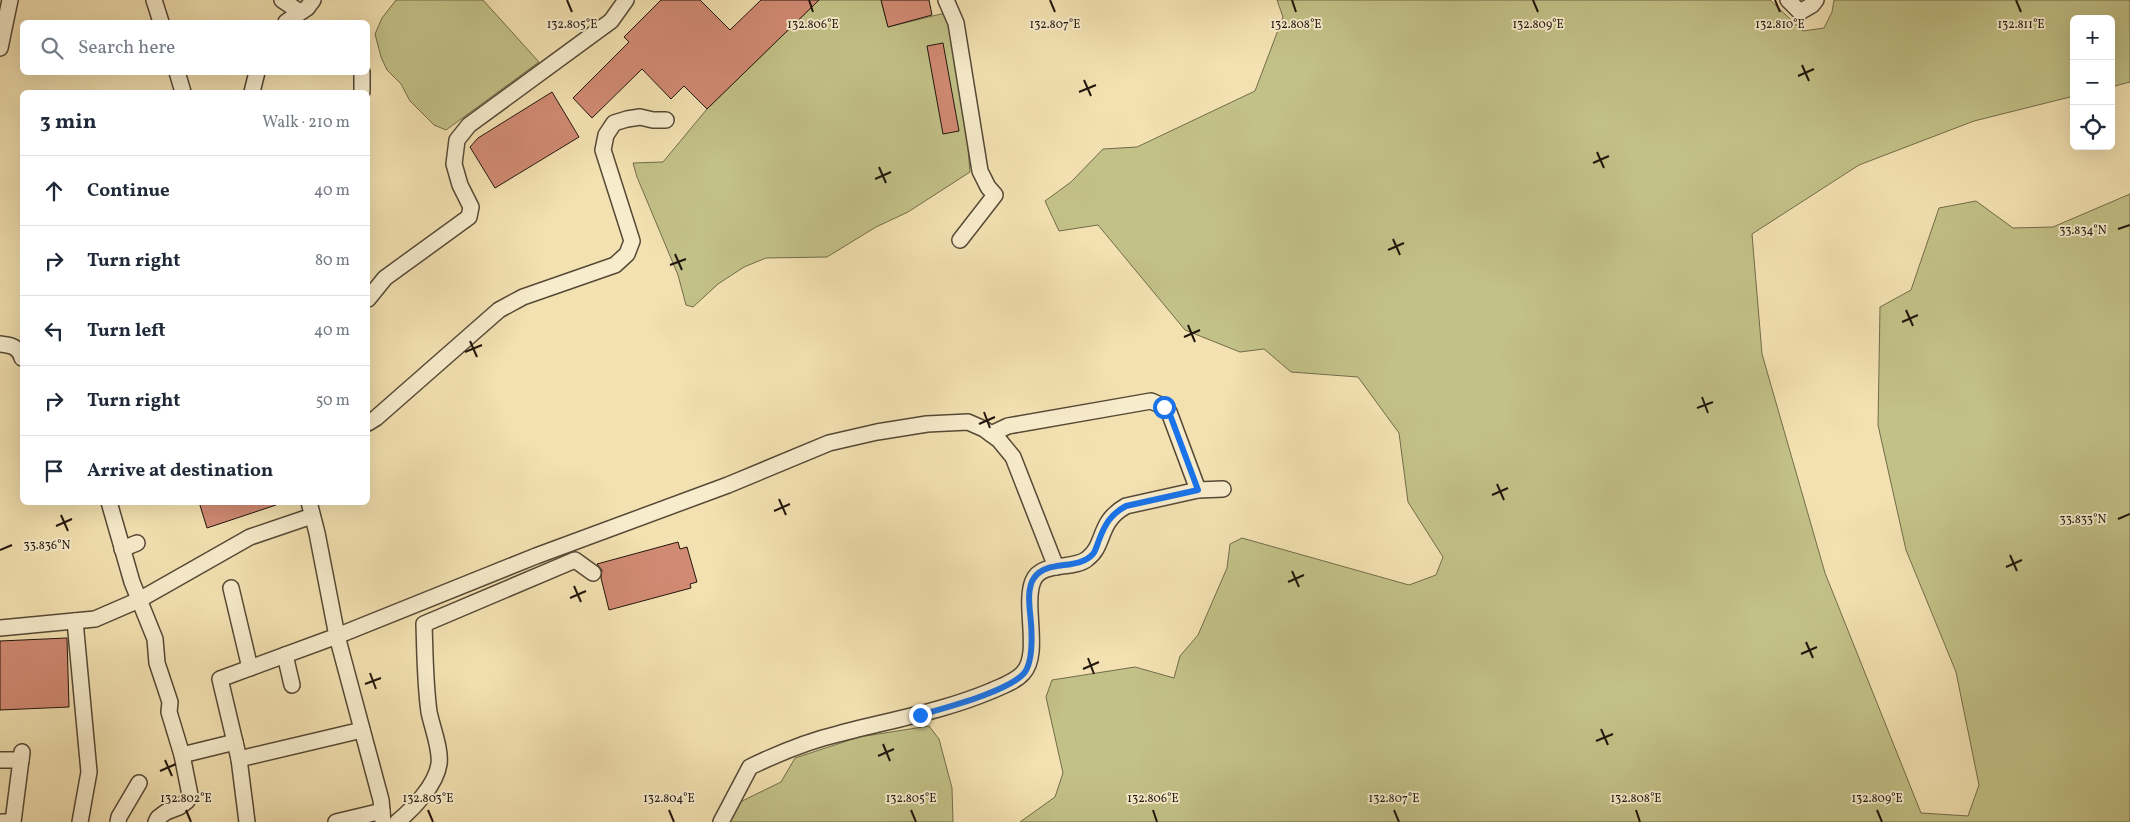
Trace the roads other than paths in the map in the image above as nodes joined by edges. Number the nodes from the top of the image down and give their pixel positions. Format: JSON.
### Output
{"nodes":[{"id":1,"x":10,"y":0,"type":"edge"},
{"id":2,"x":154,"y":0,"type":"edge"},
{"id":3,"x":282,"y":0,"type":"edge"},
{"id":4,"x":313,"y":0,"type":"edge"},
{"id":5,"x":626,"y":0,"type":"edge"},
{"id":6,"x":946,"y":0,"type":"edge"},
{"id":7,"x":1788,"y":0,"type":"edge"},
{"id":8,"x":1816,"y":0,"type":"edge"},
{"id":9,"x":300,"y":12,"type":"junction"},
{"id":10,"x":160,"y":20,"type":"edge"},
{"id":11,"x":289,"y":20,"type":"edge"},
{"id":12,"x":0,"y":48,"type":"edge"},
{"id":13,"x":178,"y":75,"type":"edge"},
{"id":14,"x":255,"y":75,"type":"edge"},
{"id":15,"x":362,"y":75,"type":"edge"},
{"id":16,"x":182,"y":90,"type":"edge"},
{"id":17,"x":252,"y":90,"type":"edge"},
{"id":18,"x":362,"y":90,"type":"edge"},
{"id":19,"x":666,"y":120,"type":"dead end"},
{"id":20,"x":960,"y":240,"type":"dead end"},
{"id":21,"x":370,"y":297,"type":"edge"},
{"id":22,"x":0,"y":344,"type":"edge"},
{"id":23,"x":20,"y":354,"type":"edge"},
{"id":24,"x":370,"y":422,"type":"edge"},
{"id":25,"x":990,"y":434,"type":"junction"},
{"id":26,"x":1223,"y":489,"type":"dead end"},
{"id":27,"x":1198,"y":490,"type":"junction"},
{"id":28,"x":110,"y":505,"type":"edge"},
{"id":29,"x":310,"y":510,"type":"edge"},
{"id":30,"x":137,"y":544,"type":"dead end"},
{"id":31,"x":122,"y":548,"type":"junction"},
{"id":32,"x":1056,"y":567,"type":"junction"},
{"id":33,"x":593,"y":573,"type":"dead end"},
{"id":34,"x":230,"y":588,"type":"dead end"},
{"id":35,"x":139,"y":600,"type":"junction"},
{"id":36,"x":75,"y":621,"type":"junction"},
{"id":37,"x":0,"y":628,"type":"edge"},
{"id":38,"x":337,"y":636,"type":"junction"},
{"id":39,"x":285,"y":655,"type":"junction"},
{"id":40,"x":250,"y":668,"type":"junction"},
{"id":41,"x":292,"y":685,"type":"dead end"},
{"id":42,"x":362,"y":730,"type":"junction"},
{"id":43,"x":235,"y":742,"type":"junction"},
{"id":44,"x":182,"y":755,"type":"junction"},
{"id":45,"x":0,"y":760,"type":"edge"},
{"id":46,"x":239,"y":760,"type":"junction"},
{"id":47,"x":139,"y":784,"type":"dead end"},
{"id":48,"x":383,"y":816,"type":"edge"},
{"id":49,"x":2,"y":822,"type":"edge"},
{"id":50,"x":80,"y":822,"type":"edge"},
{"id":51,"x":118,"y":822,"type":"edge"},
{"id":52,"x":156,"y":822,"type":"edge"},
{"id":53,"x":247,"y":822,"type":"edge"},
{"id":54,"x":336,"y":822,"type":"edge"},
{"id":55,"x":397,"y":822,"type":"edge"},
{"id":56,"x":721,"y":822,"type":"edge"}],
"edges":[{"from":1,"to":12,"type":"street"},
{"from":2,"to":10,"type":"street"},
{"from":3,"to":9,"type":"street"},
{"from":4,"to":9,"type":"street"},
{"from":5,"to":21,"type":"street"},
{"from":6,"to":20,"type":"street"},
{"from":7,"to":8,"type":"street"},
{"from":9,"to":11,"type":"street"},
{"from":13,"to":16,"type":"street"},
{"from":14,"to":17,"type":"street"},
{"from":15,"to":18,"type":"street"},
{"from":19,"to":24,"type":"street"},
{"from":22,"to":23,"type":"street"},
{"from":25,"to":27,"type":"street"},
{"from":25,"to":32,"type":"street"},
{"from":25,"to":38,"type":"street"},
{"from":26,"to":27,"type":"street"},
{"from":27,"to":32,"type":"street"},
{"from":28,"to":31,"type":"street"},
{"from":29,"to":35,"type":"street"},
{"from":29,"to":38,"type":"street"},
{"from":30,"to":31,"type":"street"},
{"from":31,"to":35,"type":"street"},
{"from":32,"to":56,"type":"street"},
{"from":33,"to":55,"type":"street"},
{"from":34,"to":40,"type":"street"},
{"from":35,"to":36,"type":"street"},
{"from":35,"to":44,"type":"street"},
{"from":36,"to":37,"type":"street"},
{"from":36,"to":50,"type":"street"},
{"from":38,"to":39,"type":"street"},
{"from":38,"to":42,"type":"street"},
{"from":39,"to":40,"type":"street"},
{"from":39,"to":41,"type":"street"},
{"from":40,"to":43,"type":"street"},
{"from":42,"to":46,"type":"street"},
{"from":42,"to":48,"type":"street"},
{"from":43,"to":44,"type":"street"},
{"from":43,"to":46,"type":"street"},
{"from":44,"to":52,"type":"street"},
{"from":45,"to":49,"type":"street"},
{"from":46,"to":53,"type":"street"},
{"from":47,"to":51,"type":"street"},
{"from":48,"to":54,"type":"street"}]}
